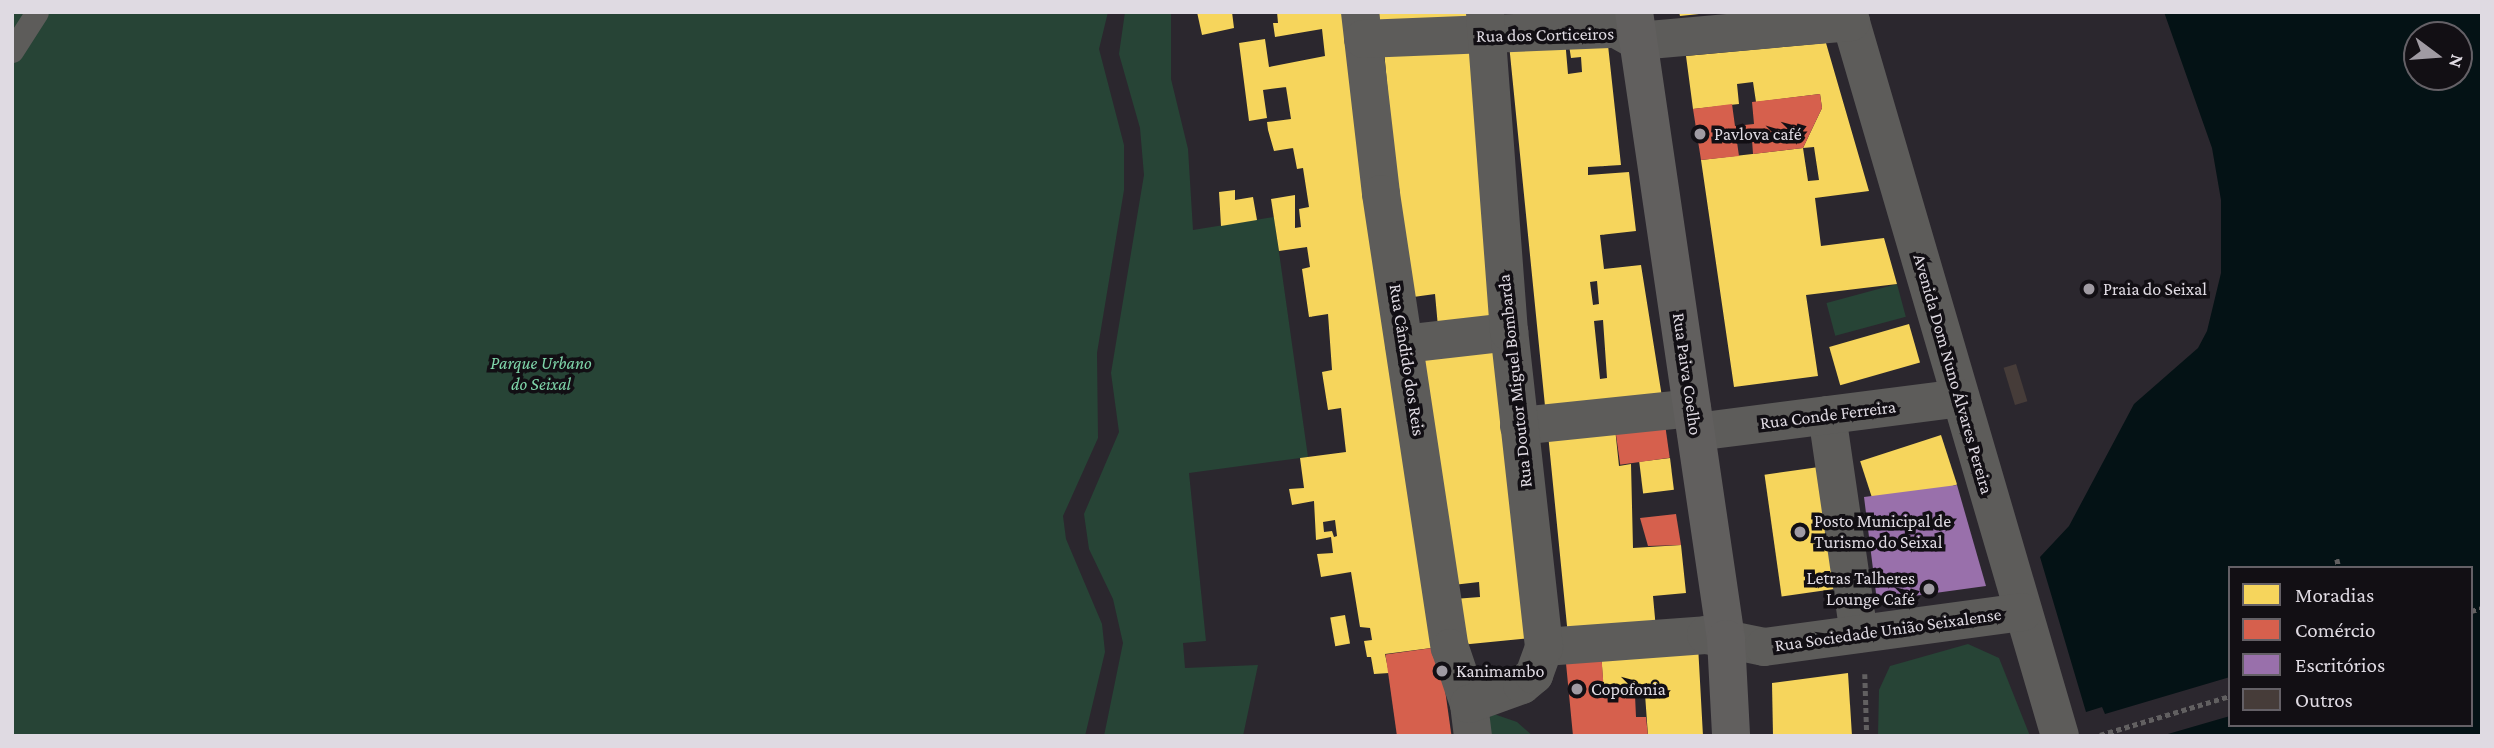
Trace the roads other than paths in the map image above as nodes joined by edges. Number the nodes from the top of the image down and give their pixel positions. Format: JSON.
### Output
{"nodes":[{"id":1,"x":37,"y":12,"type":"edge"},
{"id":2,"x":1849,"y":17,"type":"edge"},
{"id":3,"x":1486,"y":24,"type":"edge"},
{"id":4,"x":1362,"y":26,"type":"edge"},
{"id":5,"x":1636,"y":26,"type":"edge"},
{"id":6,"x":12,"y":51,"type":"edge"},
{"id":7,"x":1509,"y":332,"type":"junction"},
{"id":8,"x":1404,"y":344,"type":"junction"},
{"id":9,"x":1960,"y":398,"type":"junction"},
{"id":10,"x":1827,"y":415,"type":"junction"},
{"id":11,"x":1694,"y":420,"type":"junction"},
{"id":12,"x":1519,"y":426,"type":"junction"},
{"id":13,"x":2023,"y":612,"type":"junction"},
{"id":14,"x":1859,"y":634,"type":"junction"},
{"id":15,"x":1726,"y":639,"type":"junction"},
{"id":16,"x":1544,"y":647,"type":"junction"},
{"id":17,"x":1471,"y":720,"type":"edge"},
{"id":18,"x":1731,"y":736,"type":"edge"},
{"id":19,"x":2060,"y":736,"type":"edge"}],
"edges":[{"from":1,"to":6,"type":"lane"},
{"from":2,"to":5,"type":"street","name":"Rua dos Corticeiros"},
{"from":2,"to":9,"type":"street","name":"Avenida Dom Nuno Álvares Pereira"},
{"from":3,"to":4,"type":"street","name":"Rua dos Corticeiros"},
{"from":3,"to":5,"type":"street","name":"Rua dos Corticeiros"},
{"from":3,"to":7,"type":"street","name":"Rua Doutor Miguel Bombarda"},
{"from":4,"to":8,"type":"street","name":"Rua Cândido dos Reis"},
{"from":5,"to":11,"type":"street","name":"Rua Paiva Coelho"},
{"from":7,"to":8,"type":"street"},
{"from":7,"to":12,"type":"street","name":"Rua Doutor Miguel Bombarda"},
{"from":8,"to":17,"type":"street","name":"Rua Cândido dos Reis"},
{"from":9,"to":10,"type":"street","name":"Rua Conde Ferreira"},
{"from":9,"to":13,"type":"street","name":"Avenida Dom Nuno Álvares Pereira"},
{"from":10,"to":11,"type":"street","name":"Rua Conde Ferreira"},
{"from":10,"to":14,"type":"street"},
{"from":11,"to":12,"type":"street","name":"Rua Conde Ferreira"},
{"from":11,"to":15,"type":"street","name":"Rua Paiva Coelho"},
{"from":12,"to":16,"type":"street","name":"Rua Doutor Miguel Bombarda"},
{"from":13,"to":14,"type":"street","name":"Rua Sociedade União Seixalense"},
{"from":13,"to":19,"type":"street","name":"Avenida Dom Nuno Álvares Pereira"},
{"from":14,"to":15,"type":"street","name":"Rua Sociedade União Seixalense"},
{"from":15,"to":16,"type":"street","name":"Rua Sociedade União Seixalense"},
{"from":15,"to":18,"type":"street","name":"Rua Paiva Coelho"},
{"from":16,"to":17,"type":"street"}]}
